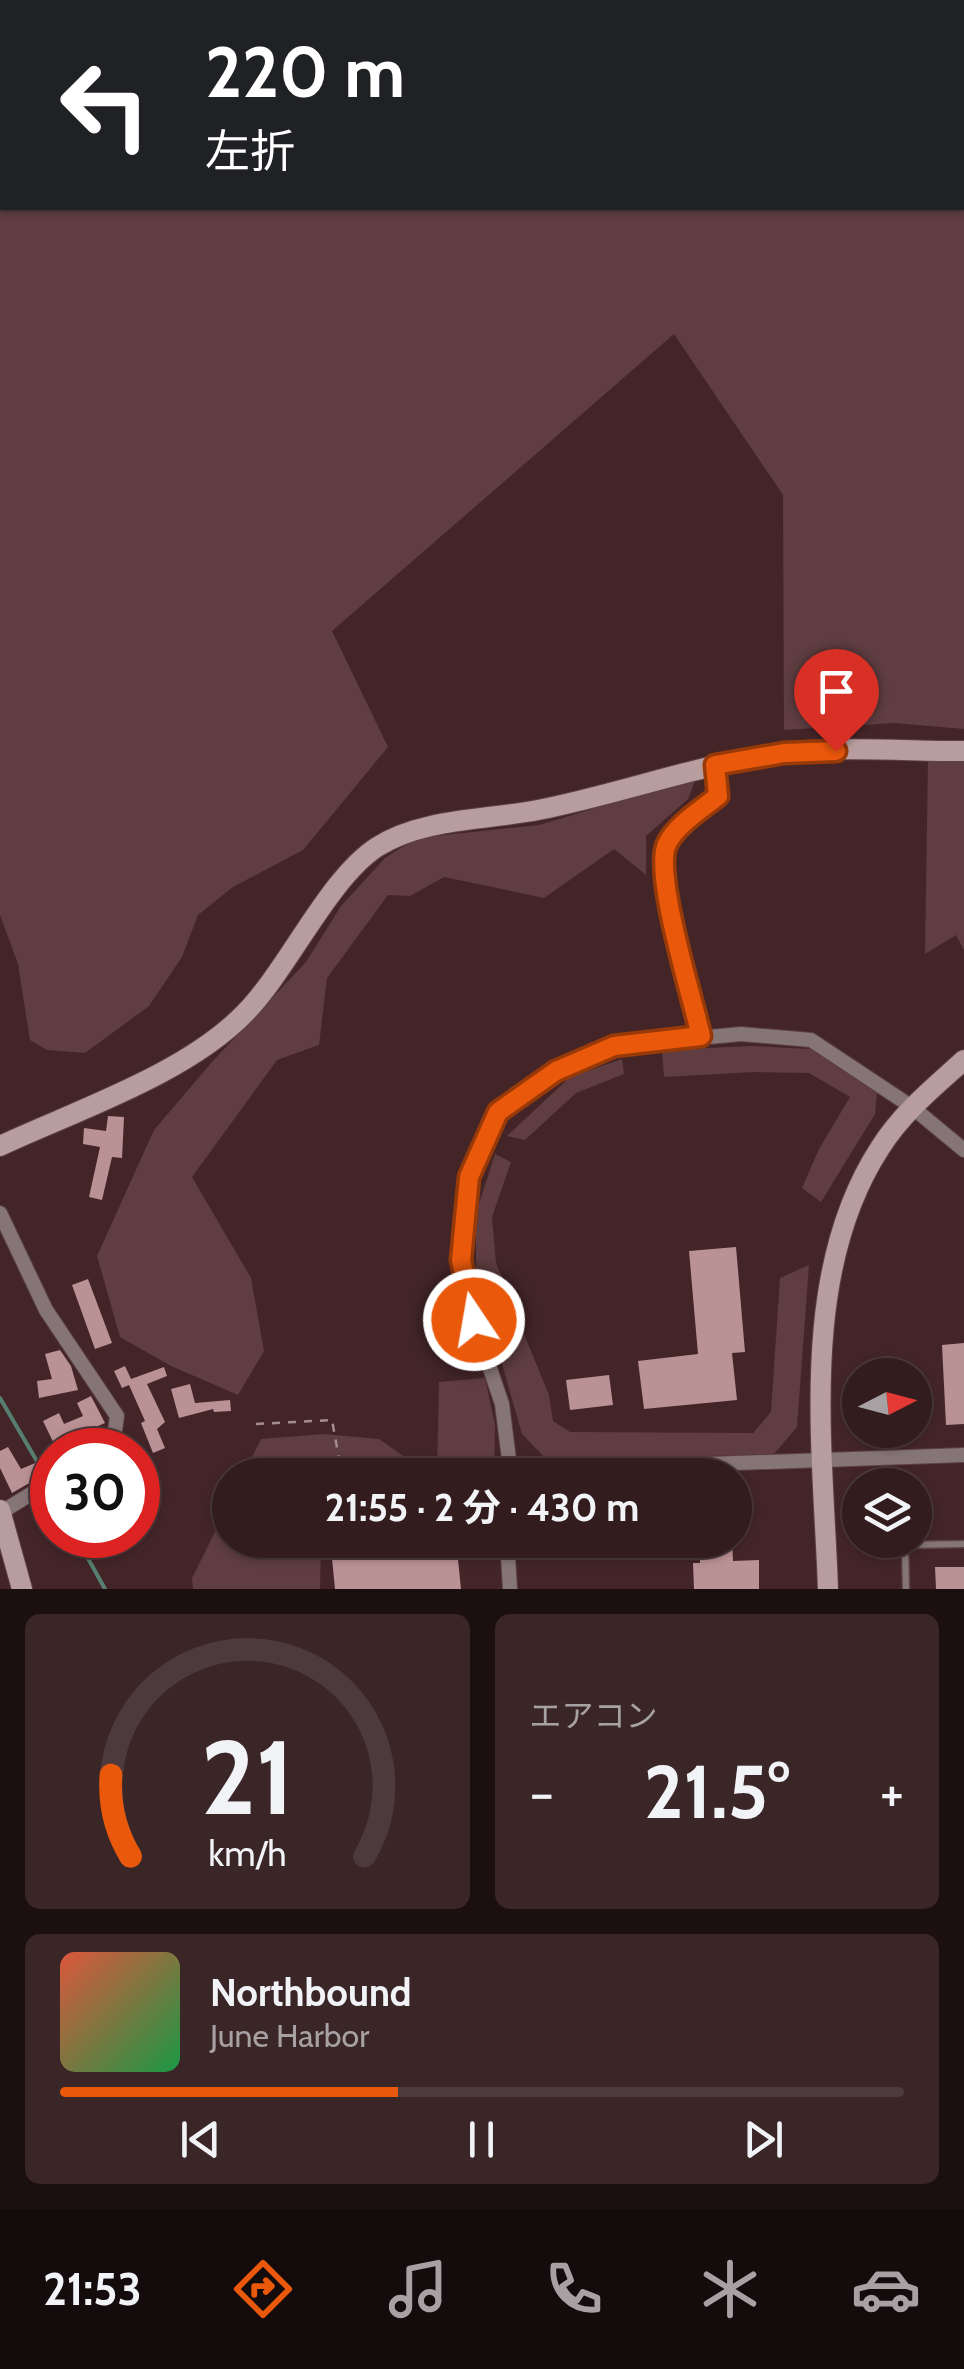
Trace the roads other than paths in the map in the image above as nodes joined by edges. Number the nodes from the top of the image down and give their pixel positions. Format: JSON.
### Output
{"nodes":[{"id":1,"x":964,"y":751,"type":"edge"},
{"id":2,"x":715,"y":765,"type":"junction"},
{"id":3,"x":701,"y":1036,"type":"junction"},
{"id":4,"x":964,"y":1060,"type":"edge"},
{"id":5,"x":912,"y":1107,"type":"junction"},
{"id":6,"x":0,"y":1146,"type":"edge"},
{"id":7,"x":964,"y":1150,"type":"edge"},
{"id":8,"x":0,"y":1213,"type":"edge"},
{"id":9,"x":115,"y":1428,"type":"edge"},
{"id":10,"x":964,"y":1455,"type":"edge"},
{"id":11,"x":509,"y":1458,"type":"edge"},
{"id":12,"x":824,"y":1460,"type":"junction"},
{"id":13,"x":752,"y":1463,"type":"edge"},
{"id":14,"x":30,"y":1494,"type":"edge"},
{"id":15,"x":0,"y":1512,"type":"edge"},
{"id":16,"x":964,"y":1544,"type":"edge"},
{"id":17,"x":508,"y":1558,"type":"edge"},
{"id":18,"x":22,"y":1589,"type":"edge"},
{"id":19,"x":510,"y":1589,"type":"edge"},
{"id":20,"x":828,"y":1589,"type":"edge"},
{"id":21,"x":906,"y":1589,"type":"edge"}],
"edges":[{"from":1,"to":2,"type":"street"},
{"from":2,"to":3,"type":"street"},
{"from":2,"to":6,"type":"street"},
{"from":3,"to":5,"type":"street"},
{"from":3,"to":11,"type":"street"},
{"from":4,"to":5,"type":"street"},
{"from":5,"to":7,"type":"street"},
{"from":5,"to":12,"type":"street"},
{"from":8,"to":9,"type":"street"},
{"from":10,"to":12,"type":"street"},
{"from":12,"to":13,"type":"street"},
{"from":12,"to":20,"type":"street"},
{"from":14,"to":15,"type":"street"},
{"from":15,"to":18,"type":"street"},
{"from":16,"to":21,"type":"lane"},
{"from":17,"to":19,"type":"street"}]}
